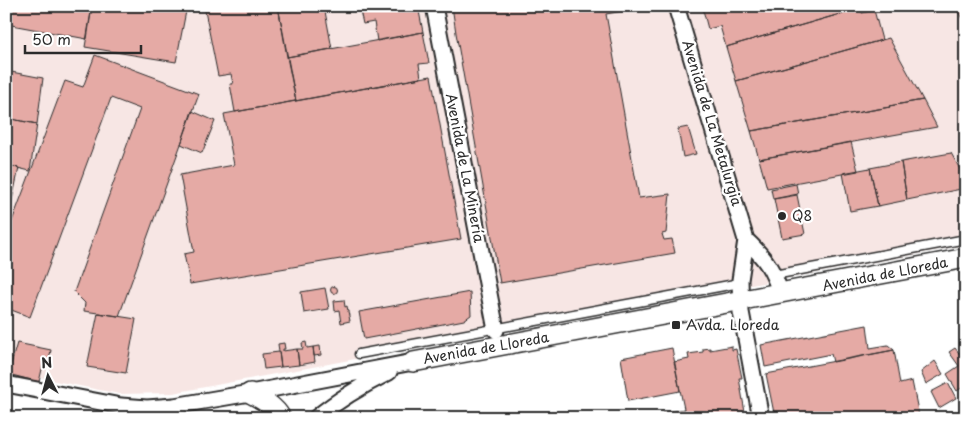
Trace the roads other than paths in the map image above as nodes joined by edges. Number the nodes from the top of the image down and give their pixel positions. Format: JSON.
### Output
{"nodes":[{"id":1,"x":434,"y":6,"type":"edge"},
{"id":2,"x":676,"y":6,"type":"edge"},
{"id":3,"x":966,"y":239,"type":"edge"},
{"id":4,"x":746,"y":240,"type":"junction"},
{"id":5,"x":966,"y":258,"type":"edge"},
{"id":6,"x":846,"y":261,"type":"junction"},
{"id":7,"x":774,"y":275,"type":"junction"},
{"id":8,"x":851,"y":280,"type":"junction"},
{"id":9,"x":740,"y":292,"type":"junction"},
{"id":10,"x":781,"y":294,"type":"junction"},
{"id":11,"x":496,"y":330,"type":"junction"},
{"id":12,"x":359,"y":354,"type":"dead end"},
{"id":13,"x":414,"y":362,"type":"junction"},
{"id":14,"x":6,"y":384,"type":"edge"},
{"id":15,"x":250,"y":393,"type":"junction"},
{"id":16,"x":281,"y":418,"type":"edge"},
{"id":17,"x":316,"y":418,"type":"edge"},
{"id":18,"x":761,"y":418,"type":"edge"}],
"edges":[{"from":1,"to":11,"type":"street","name":"Avenida de La Minería"},
{"from":2,"to":4,"type":"street","name":"Avenida de La Metalurgia"},
{"from":3,"to":6,"type":"lane","name":"Avenida de Lloreda"},
{"from":4,"to":7,"type":"street"},
{"from":4,"to":9,"type":"street"},
{"from":5,"to":8,"type":"street","name":"Avenida de Lloreda"},
{"from":6,"to":7,"type":"lane","name":"Avenida de Lloreda"},
{"from":6,"to":8,"type":"lane"},
{"from":7,"to":10,"type":"street"},
{"from":8,"to":10,"type":"street","name":"Avenida de Lloreda"},
{"from":9,"to":10,"type":"street","name":"Avenida de Lloreda"},
{"from":9,"to":11,"type":"lane","name":"Avenida de Lloreda"},
{"from":9,"to":13,"type":"street","name":"Avenida de Lloreda"},
{"from":9,"to":18,"type":"street"},
{"from":11,"to":12,"type":"lane","name":"Avenida de Lloreda"},
{"from":13,"to":15,"type":"street","name":"Avenida de Lloreda"},
{"from":13,"to":17,"type":"street"},
{"from":14,"to":15,"type":"street","name":"Avenida de Lloreda"},
{"from":15,"to":16,"type":"street"}]}
